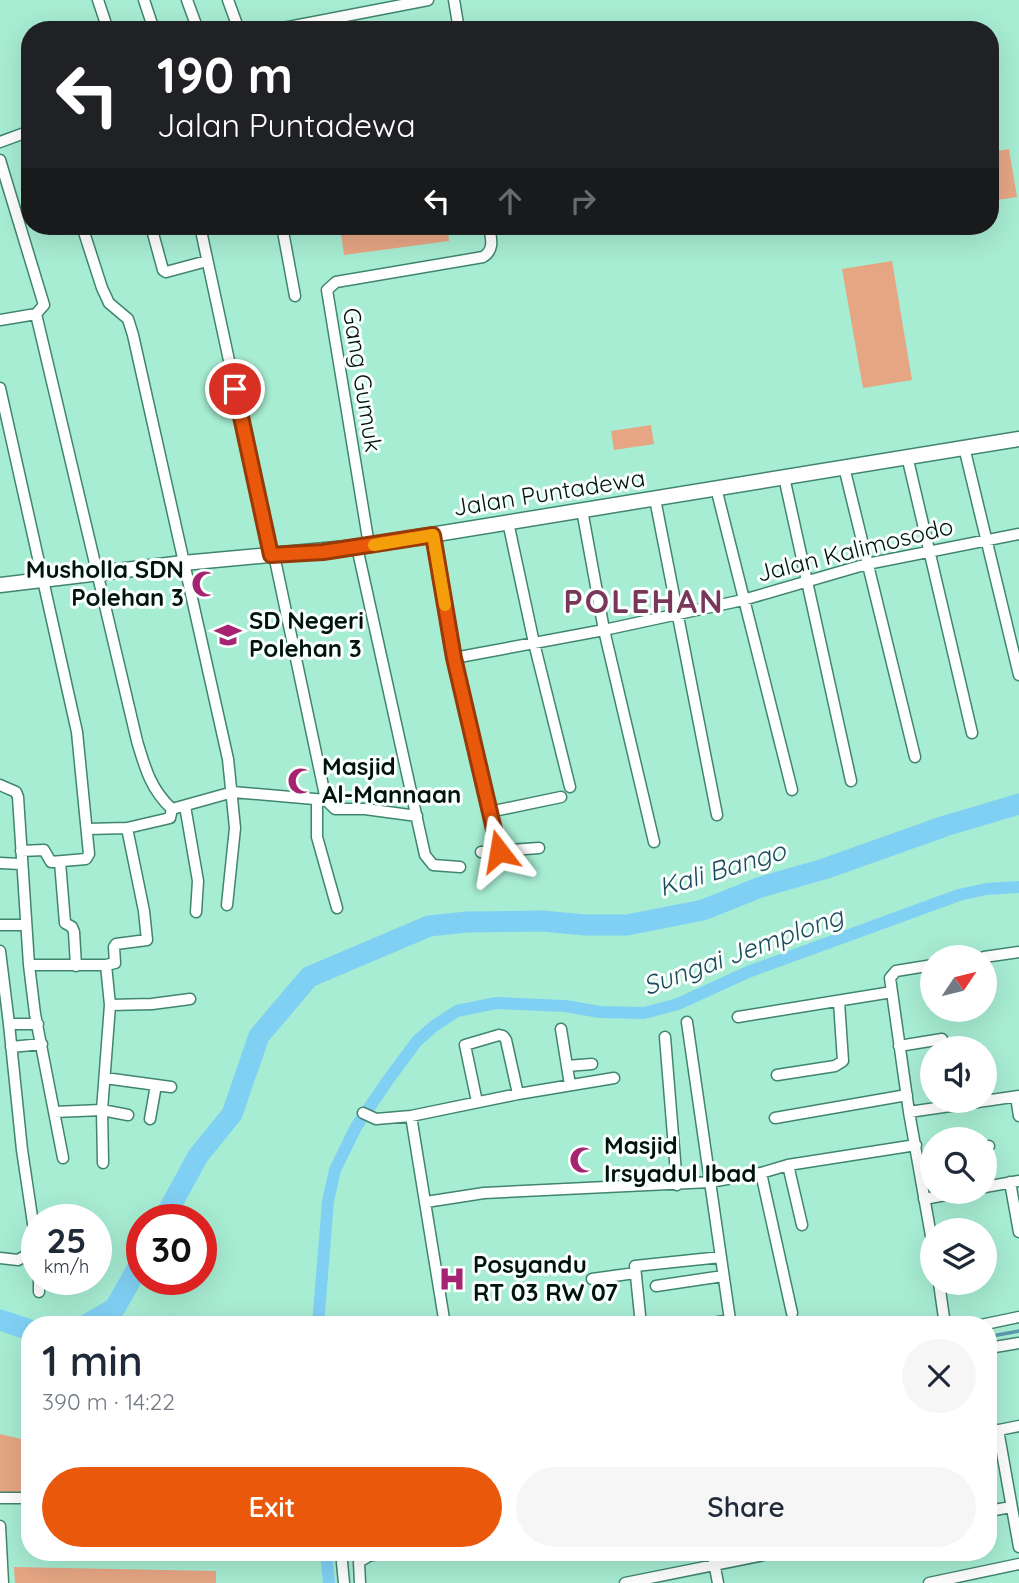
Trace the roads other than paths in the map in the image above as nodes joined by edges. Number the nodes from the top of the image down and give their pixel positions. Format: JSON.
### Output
{"nodes":[{"id":1,"x":98,"y":0,"type":"edge"},
{"id":2,"x":144,"y":0,"type":"edge"},
{"id":3,"x":187,"y":0,"type":"edge"},
{"id":4,"x":228,"y":0,"type":"edge"},
{"id":5,"x":429,"y":0,"type":"edge"},
{"id":6,"x":454,"y":0,"type":"edge"},
{"id":7,"x":105,"y":21,"type":"edge"},
{"id":8,"x":151,"y":21,"type":"edge"},
{"id":9,"x":195,"y":21,"type":"edge"},
{"id":10,"x":236,"y":21,"type":"edge"},
{"id":11,"x":319,"y":21,"type":"edge"},
{"id":12,"x":458,"y":21,"type":"edge"},
{"id":13,"x":21,"y":134,"type":"edge"},
{"id":14,"x":0,"y":142,"type":"edge"},
{"id":15,"x":0,"y":160,"type":"edge"},
{"id":16,"x":21,"y":229,"type":"edge"},
{"id":17,"x":23,"y":235,"type":"edge"},
{"id":18,"x":84,"y":235,"type":"edge"},
{"id":19,"x":153,"y":235,"type":"edge"},
{"id":20,"x":202,"y":235,"type":"edge"},
{"id":21,"x":284,"y":235,"type":"edge"},
{"id":22,"x":490,"y":235,"type":"edge"},
{"id":23,"x":207,"y":261,"type":"junction"},
{"id":24,"x":295,"y":296,"type":"dead end"},
{"id":25,"x":36,"y":314,"type":"junction"},
{"id":26,"x":0,"y":320,"type":"edge"},
{"id":27,"x":0,"y":388,"type":"edge"},
{"id":28,"x":1019,"y":439,"type":"edge"},
{"id":29,"x":964,"y":447,"type":"junction"},
{"id":30,"x":907,"y":456,"type":"junction"},
{"id":31,"x":844,"y":467,"type":"junction"},
{"id":32,"x":784,"y":477,"type":"junction"},
{"id":33,"x":716,"y":488,"type":"junction"},
{"id":34,"x":654,"y":499,"type":"junction"},
{"id":35,"x":582,"y":510,"type":"junction"},
{"id":36,"x":508,"y":522,"type":"junction"},
{"id":37,"x":1019,"y":534,"type":"edge"},
{"id":38,"x":433,"y":535,"type":"junction"},
{"id":39,"x":985,"y":540,"type":"junction"},
{"id":40,"x":363,"y":546,"type":"junction"},
{"id":41,"x":930,"y":551,"type":"junction"},
{"id":42,"x":272,"y":555,"type":"junction"},
{"id":43,"x":183,"y":563,"type":"junction"},
{"id":44,"x":867,"y":564,"type":"junction"},
{"id":45,"x":98,"y":575,"type":"junction"},
{"id":46,"x":44,"y":580,"type":"junction"},
{"id":47,"x":805,"y":581,"type":"junction"},
{"id":48,"x":0,"y":585,"type":"edge"},
{"id":49,"x":743,"y":600,"type":"junction"},
{"id":50,"x":678,"y":614,"type":"junction"},
{"id":51,"x":604,"y":629,"type":"junction"},
{"id":52,"x":534,"y":643,"type":"junction"},
{"id":53,"x":454,"y":658,"type":"junction"},
{"id":54,"x":1019,"y":675,"type":"edge"},
{"id":55,"x":972,"y":733,"type":"dead end"},
{"id":56,"x":915,"y":757,"type":"dead end"},
{"id":57,"x":852,"y":782,"type":"dead end"},
{"id":58,"x":0,"y":785,"type":"edge"},
{"id":59,"x":570,"y":787,"type":"dead end"},
{"id":60,"x":792,"y":790,"type":"dead end"},
{"id":61,"x":233,"y":792,"type":"junction"},
{"id":62,"x":562,"y":797,"type":"dead end"},
{"id":63,"x":321,"y":800,"type":"junction"},
{"id":64,"x":185,"y":806,"type":"junction"},
{"id":65,"x":172,"y":809,"type":"junction"},
{"id":66,"x":489,"y":812,"type":"junction"},
{"id":67,"x":717,"y":815,"type":"dead end"},
{"id":68,"x":417,"y":816,"type":"junction"},
{"id":69,"x":127,"y":828,"type":"junction"},
{"id":70,"x":87,"y":829,"type":"junction"},
{"id":71,"x":654,"y":842,"type":"dead end"},
{"id":72,"x":539,"y":848,"type":"dead end"},
{"id":73,"x":21,"y":851,"type":"junction"},
{"id":74,"x":499,"y":851,"type":"junction"},
{"id":75,"x":481,"y":852,"type":"dead end"},
{"id":76,"x":60,"y":862,"type":"junction"},
{"id":77,"x":0,"y":863,"type":"edge"},
{"id":78,"x":21,"y":864,"type":"junction"},
{"id":79,"x":460,"y":867,"type":"dead end"},
{"id":80,"x":227,"y":905,"type":"dead end"},
{"id":81,"x":337,"y":908,"type":"dead end"},
{"id":82,"x":196,"y":912,"type":"dead end"},
{"id":83,"x":0,"y":925,"type":"edge"},
{"id":84,"x":26,"y":925,"type":"junction"},
{"id":85,"x":0,"y":951,"type":"edge"},
{"id":86,"x":1019,"y":952,"type":"edge"},
{"id":87,"x":998,"y":955,"type":"edge"},
{"id":88,"x":29,"y":965,"type":"junction"},
{"id":89,"x":106,"y":965,"type":"junction"},
{"id":90,"x":76,"y":966,"type":"junction"},
{"id":91,"x":920,"y":967,"type":"edge"},
{"id":92,"x":892,"y":992,"type":"junction"},
{"id":93,"x":190,"y":999,"type":"dead end"},
{"id":94,"x":839,"y":1002,"type":"junction"},
{"id":95,"x":110,"y":1005,"type":"junction"},
{"id":96,"x":738,"y":1017,"type":"dead end"},
{"id":97,"x":687,"y":1022,"type":"dead end"},
{"id":98,"x":9,"y":1024,"type":"junction"},
{"id":99,"x":38,"y":1024,"type":"junction"},
{"id":100,"x":561,"y":1029,"type":"dead end"},
{"id":101,"x":665,"y":1037,"type":"dead end"},
{"id":102,"x":920,"y":1043,"type":"edge"},
{"id":103,"x":42,"y":1044,"type":"junction"},
{"id":104,"x":900,"y":1046,"type":"junction"},
{"id":105,"x":11,"y":1047,"type":"junction"},
{"id":106,"x":592,"y":1064,"type":"dead end"},
{"id":107,"x":567,"y":1066,"type":"junction"},
{"id":108,"x":777,"y":1074,"type":"dead end"},
{"id":109,"x":105,"y":1078,"type":"junction"},
{"id":110,"x":614,"y":1078,"type":"dead end"},
{"id":111,"x":156,"y":1085,"type":"junction"},
{"id":112,"x":570,"y":1085,"type":"junction"},
{"id":113,"x":171,"y":1087,"type":"dead end"},
{"id":114,"x":518,"y":1094,"type":"junction"},
{"id":115,"x":907,"y":1095,"type":"junction"},
{"id":116,"x":1018,"y":1097,"type":"edge"},
{"id":117,"x":477,"y":1102,"type":"junction"},
{"id":118,"x":102,"y":1110,"type":"junction"},
{"id":119,"x":54,"y":1112,"type":"junction"},
{"id":120,"x":909,"y":1112,"type":"junction"},
{"id":121,"x":363,"y":1113,"type":"dead end"},
{"id":122,"x":128,"y":1115,"type":"dead end"},
{"id":123,"x":411,"y":1116,"type":"junction"},
{"id":124,"x":1019,"y":1116,"type":"edge"},
{"id":125,"x":775,"y":1118,"type":"dead end"},
{"id":126,"x":150,"y":1119,"type":"dead end"},
{"id":127,"x":916,"y":1145,"type":"junction"},
{"id":128,"x":63,"y":1158,"type":"dead end"},
{"id":129,"x":919,"y":1161,"type":"joint"},
{"id":130,"x":103,"y":1163,"type":"dead end"},
{"id":131,"x":788,"y":1165,"type":"junction"},
{"id":132,"x":920,"y":1169,"type":"edge"},
{"id":133,"x":761,"y":1173,"type":"junction"},
{"id":134,"x":710,"y":1182,"type":"junction"},
{"id":135,"x":1014,"y":1182,"type":"edge"},
{"id":136,"x":677,"y":1185,"type":"junction"},
{"id":137,"x":426,"y":1202,"type":"junction"},
{"id":138,"x":30,"y":1204,"type":"edge"},
{"id":139,"x":802,"y":1225,"type":"dead end"},
{"id":140,"x":1019,"y":1232,"type":"edge"},
{"id":141,"x":721,"y":1257,"type":"junction"},
{"id":142,"x":0,"y":1258,"type":"edge"},
{"id":143,"x":21,"y":1258,"type":"edge"},
{"id":144,"x":635,"y":1273,"type":"junction"},
{"id":145,"x":723,"y":1276,"type":"junction"},
{"id":146,"x":592,"y":1279,"type":"dead end"},
{"id":147,"x":656,"y":1286,"type":"dead end"},
{"id":148,"x":941,"y":1295,"type":"edge"},
{"id":149,"x":792,"y":1312,"type":"dead end"},
{"id":150,"x":444,"y":1316,"type":"edge"},
{"id":151,"x":640,"y":1316,"type":"edge"},
{"id":152,"x":729,"y":1316,"type":"edge"},
{"id":153,"x":944,"y":1316,"type":"edge"},
{"id":154,"x":1019,"y":1317,"type":"edge"},
{"id":155,"x":997,"y":1322,"type":"edge"},
{"id":156,"x":1019,"y":1342,"type":"edge"},
{"id":157,"x":997,"y":1346,"type":"edge"},
{"id":158,"x":1019,"y":1426,"type":"edge"},
{"id":159,"x":997,"y":1430,"type":"edge"},
{"id":160,"x":997,"y":1444,"type":"edge"},
{"id":161,"x":0,"y":1498,"type":"edge"},
{"id":162,"x":21,"y":1498,"type":"edge"},
{"id":163,"x":1011,"y":1507,"type":"junction"},
{"id":164,"x":997,"y":1510,"type":"edge"},
{"id":165,"x":0,"y":1526,"type":"edge"},
{"id":166,"x":1019,"y":1547,"type":"edge"},
{"id":167,"x":342,"y":1561,"type":"edge"},
{"id":168,"x":361,"y":1561,"type":"edge"},
{"id":169,"x":713,"y":1561,"type":"edge"},
{"id":170,"x":734,"y":1561,"type":"edge"},
{"id":171,"x":1019,"y":1564,"type":"edge"},
{"id":172,"x":714,"y":1565,"type":"junction"},
{"id":173,"x":3,"y":1583,"type":"edge"},
{"id":174,"x":344,"y":1583,"type":"edge"},
{"id":175,"x":360,"y":1583,"type":"edge"},
{"id":176,"x":625,"y":1583,"type":"edge"},
{"id":177,"x":718,"y":1583,"type":"edge"},
{"id":178,"x":929,"y":1583,"type":"edge"}],
"edges":[{"from":1,"to":7,"type":"street"},
{"from":2,"to":8,"type":"street"},
{"from":3,"to":9,"type":"street"},
{"from":4,"to":10,"type":"street"},
{"from":5,"to":11,"type":"street"},
{"from":6,"to":12,"type":"street"},
{"from":13,"to":14,"type":"street"},
{"from":15,"to":16,"type":"street"},
{"from":17,"to":25,"type":"street"},
{"from":18,"to":43,"type":"street"},
{"from":19,"to":23,"type":"street"},
{"from":20,"to":23,"type":"street"},
{"from":21,"to":24,"type":"street"},
{"from":22,"to":40,"type":"street","name":"Gang Gumuk"},
{"from":23,"to":42,"type":"street"},
{"from":25,"to":26,"type":"street"},
{"from":25,"to":45,"type":"street"},
{"from":27,"to":46,"type":"street"},
{"from":28,"to":29,"type":"street","name":"Jalan Puntadewa"},
{"from":29,"to":30,"type":"street","name":"Jalan Puntadewa"},
{"from":29,"to":39,"type":"street"},
{"from":30,"to":31,"type":"street","name":"Jalan Puntadewa"},
{"from":30,"to":41,"type":"street"},
{"from":31,"to":32,"type":"street","name":"Jalan Puntadewa"},
{"from":31,"to":44,"type":"street"},
{"from":32,"to":33,"type":"street","name":"Jalan Puntadewa"},
{"from":32,"to":47,"type":"street"},
{"from":33,"to":34,"type":"street","name":"Jalan Puntadewa"},
{"from":33,"to":49,"type":"street"},
{"from":34,"to":35,"type":"street","name":"Jalan Puntadewa"},
{"from":34,"to":50,"type":"street"},
{"from":35,"to":36,"type":"street","name":"Jalan Puntadewa"},
{"from":35,"to":51,"type":"street"},
{"from":36,"to":38,"type":"street","name":"Jalan Puntadewa"},
{"from":36,"to":52,"type":"street"},
{"from":37,"to":39,"type":"street","name":"Jalan Kalimosodo"},
{"from":38,"to":40,"type":"street","name":"Jalan Puntadewa"},
{"from":38,"to":53,"type":"street"},
{"from":39,"to":41,"type":"street","name":"Jalan Kalimosodo"},
{"from":39,"to":54,"type":"street"},
{"from":40,"to":42,"type":"street","name":"Jalan Puntadewa"},
{"from":40,"to":68,"type":"street"},
{"from":41,"to":44,"type":"street","name":"Jalan Kalimosodo"},
{"from":41,"to":55,"type":"street"},
{"from":42,"to":43,"type":"street","name":"Jalan Puntadewa"},
{"from":42,"to":63,"type":"street"},
{"from":43,"to":45,"type":"street","name":"Jalan Puntadewa"},
{"from":43,"to":61,"type":"street"},
{"from":44,"to":47,"type":"street","name":"Jalan Kalimosodo"},
{"from":44,"to":56,"type":"street"},
{"from":45,"to":46,"type":"street","name":"Jalan Puntadewa"},
{"from":45,"to":65,"type":"street"},
{"from":46,"to":48,"type":"street","name":"Jalan Puntadewa"},
{"from":46,"to":70,"type":"street"},
{"from":47,"to":49,"type":"street","name":"Jalan Kalimosodo"},
{"from":47,"to":57,"type":"street"},
{"from":49,"to":50,"type":"street","name":"Jalan Kalimosodo"},
{"from":49,"to":60,"type":"street"},
{"from":50,"to":51,"type":"street","name":"Jalan Kalimosodo"},
{"from":50,"to":67,"type":"street"},
{"from":51,"to":52,"type":"street","name":"Jalan Kalimosodo"},
{"from":51,"to":71,"type":"street"},
{"from":52,"to":53,"type":"street","name":"Jalan Kalimosodo"},
{"from":52,"to":59,"type":"street"},
{"from":53,"to":66,"type":"street"},
{"from":58,"to":73,"type":"street"},
{"from":61,"to":63,"type":"street"},
{"from":61,"to":64,"type":"street"},
{"from":61,"to":80,"type":"street"},
{"from":62,"to":66,"type":"street"},
{"from":63,"to":68,"type":"street"},
{"from":63,"to":81,"type":"street"},
{"from":64,"to":65,"type":"street"},
{"from":64,"to":82,"type":"street"},
{"from":65,"to":69,"type":"street"},
{"from":66,"to":74,"type":"street"},
{"from":68,"to":79,"type":"street"},
{"from":69,"to":70,"type":"street"},
{"from":69,"to":89,"type":"street"},
{"from":70,"to":76,"type":"street"},
{"from":72,"to":74,"type":"street"},
{"from":73,"to":76,"type":"street"},
{"from":73,"to":78,"type":"street"},
{"from":74,"to":75,"type":"street"},
{"from":76,"to":90,"type":"street"},
{"from":77,"to":78,"type":"street"},
{"from":78,"to":84,"type":"street"},
{"from":83,"to":84,"type":"street"},
{"from":84,"to":88,"type":"street"},
{"from":85,"to":98,"type":"street"},
{"from":86,"to":87,"type":"street"},
{"from":88,"to":90,"type":"street"},
{"from":88,"to":99,"type":"street"},
{"from":89,"to":90,"type":"street"},
{"from":89,"to":95,"type":"street"},
{"from":91,"to":92,"type":"street"},
{"from":92,"to":94,"type":"street"},
{"from":92,"to":104,"type":"street"},
{"from":93,"to":95,"type":"street"},
{"from":94,"to":96,"type":"street"},
{"from":94,"to":108,"type":"street"},
{"from":95,"to":109,"type":"street"},
{"from":97,"to":134,"type":"street"},
{"from":98,"to":99,"type":"street"},
{"from":98,"to":105,"type":"street"},
{"from":99,"to":103,"type":"street"},
{"from":100,"to":107,"type":"street"},
{"from":101,"to":136,"type":"street"},
{"from":102,"to":104,"type":"street"},
{"from":103,"to":105,"type":"street"},
{"from":103,"to":119,"type":"street"},
{"from":104,"to":115,"type":"street"},
{"from":105,"to":138,"type":"street"},
{"from":106,"to":107,"type":"street"},
{"from":107,"to":112,"type":"street"},
{"from":109,"to":111,"type":"street"},
{"from":109,"to":118,"type":"street"},
{"from":110,"to":112,"type":"street"},
{"from":111,"to":113,"type":"street"},
{"from":111,"to":126,"type":"street"},
{"from":112,"to":114,"type":"street"},
{"from":114,"to":117,"type":"street"},
{"from":114,"to":117,"type":"street"},
{"from":115,"to":120,"type":"street"},
{"from":115,"to":125,"type":"street"},
{"from":116,"to":120,"type":"street"},
{"from":116,"to":124,"type":"street"},
{"from":117,"to":123,"type":"street"},
{"from":118,"to":119,"type":"street"},
{"from":118,"to":122,"type":"street"},
{"from":118,"to":130,"type":"street"},
{"from":119,"to":128,"type":"street"},
{"from":120,"to":127,"type":"street"},
{"from":121,"to":123,"type":"street"},
{"from":123,"to":137,"type":"street"},
{"from":127,"to":129,"type":"street"},
{"from":127,"to":131,"type":"street"},
{"from":129,"to":132,"type":"street"},
{"from":131,"to":133,"type":"street"},
{"from":131,"to":139,"type":"street"},
{"from":133,"to":134,"type":"street"},
{"from":133,"to":149,"type":"street"},
{"from":134,"to":136,"type":"street"},
{"from":134,"to":141,"type":"street"},
{"from":135,"to":140,"type":"street"},
{"from":136,"to":137,"type":"street"},
{"from":137,"to":150,"type":"street"},
{"from":141,"to":144,"type":"street"},
{"from":141,"to":145,"type":"street"},
{"from":142,"to":143,"type":"street"},
{"from":144,"to":146,"type":"street"},
{"from":144,"to":151,"type":"street"},
{"from":145,"to":147,"type":"street"},
{"from":145,"to":152,"type":"street"},
{"from":148,"to":153,"type":"street"},
{"from":154,"to":155,"type":"street"},
{"from":156,"to":157,"type":"street"},
{"from":158,"to":159,"type":"street"},
{"from":160,"to":163,"type":"street"},
{"from":161,"to":162,"type":"street"},
{"from":163,"to":164,"type":"street"},
{"from":163,"to":166,"type":"street"},
{"from":165,"to":173,"type":"street"},
{"from":167,"to":174,"type":"street"},
{"from":168,"to":175,"type":"street"},
{"from":169,"to":172,"type":"street"},
{"from":170,"to":172,"type":"street"},
{"from":171,"to":178,"type":"street"},
{"from":172,"to":176,"type":"street"},
{"from":172,"to":177,"type":"street"}]}
